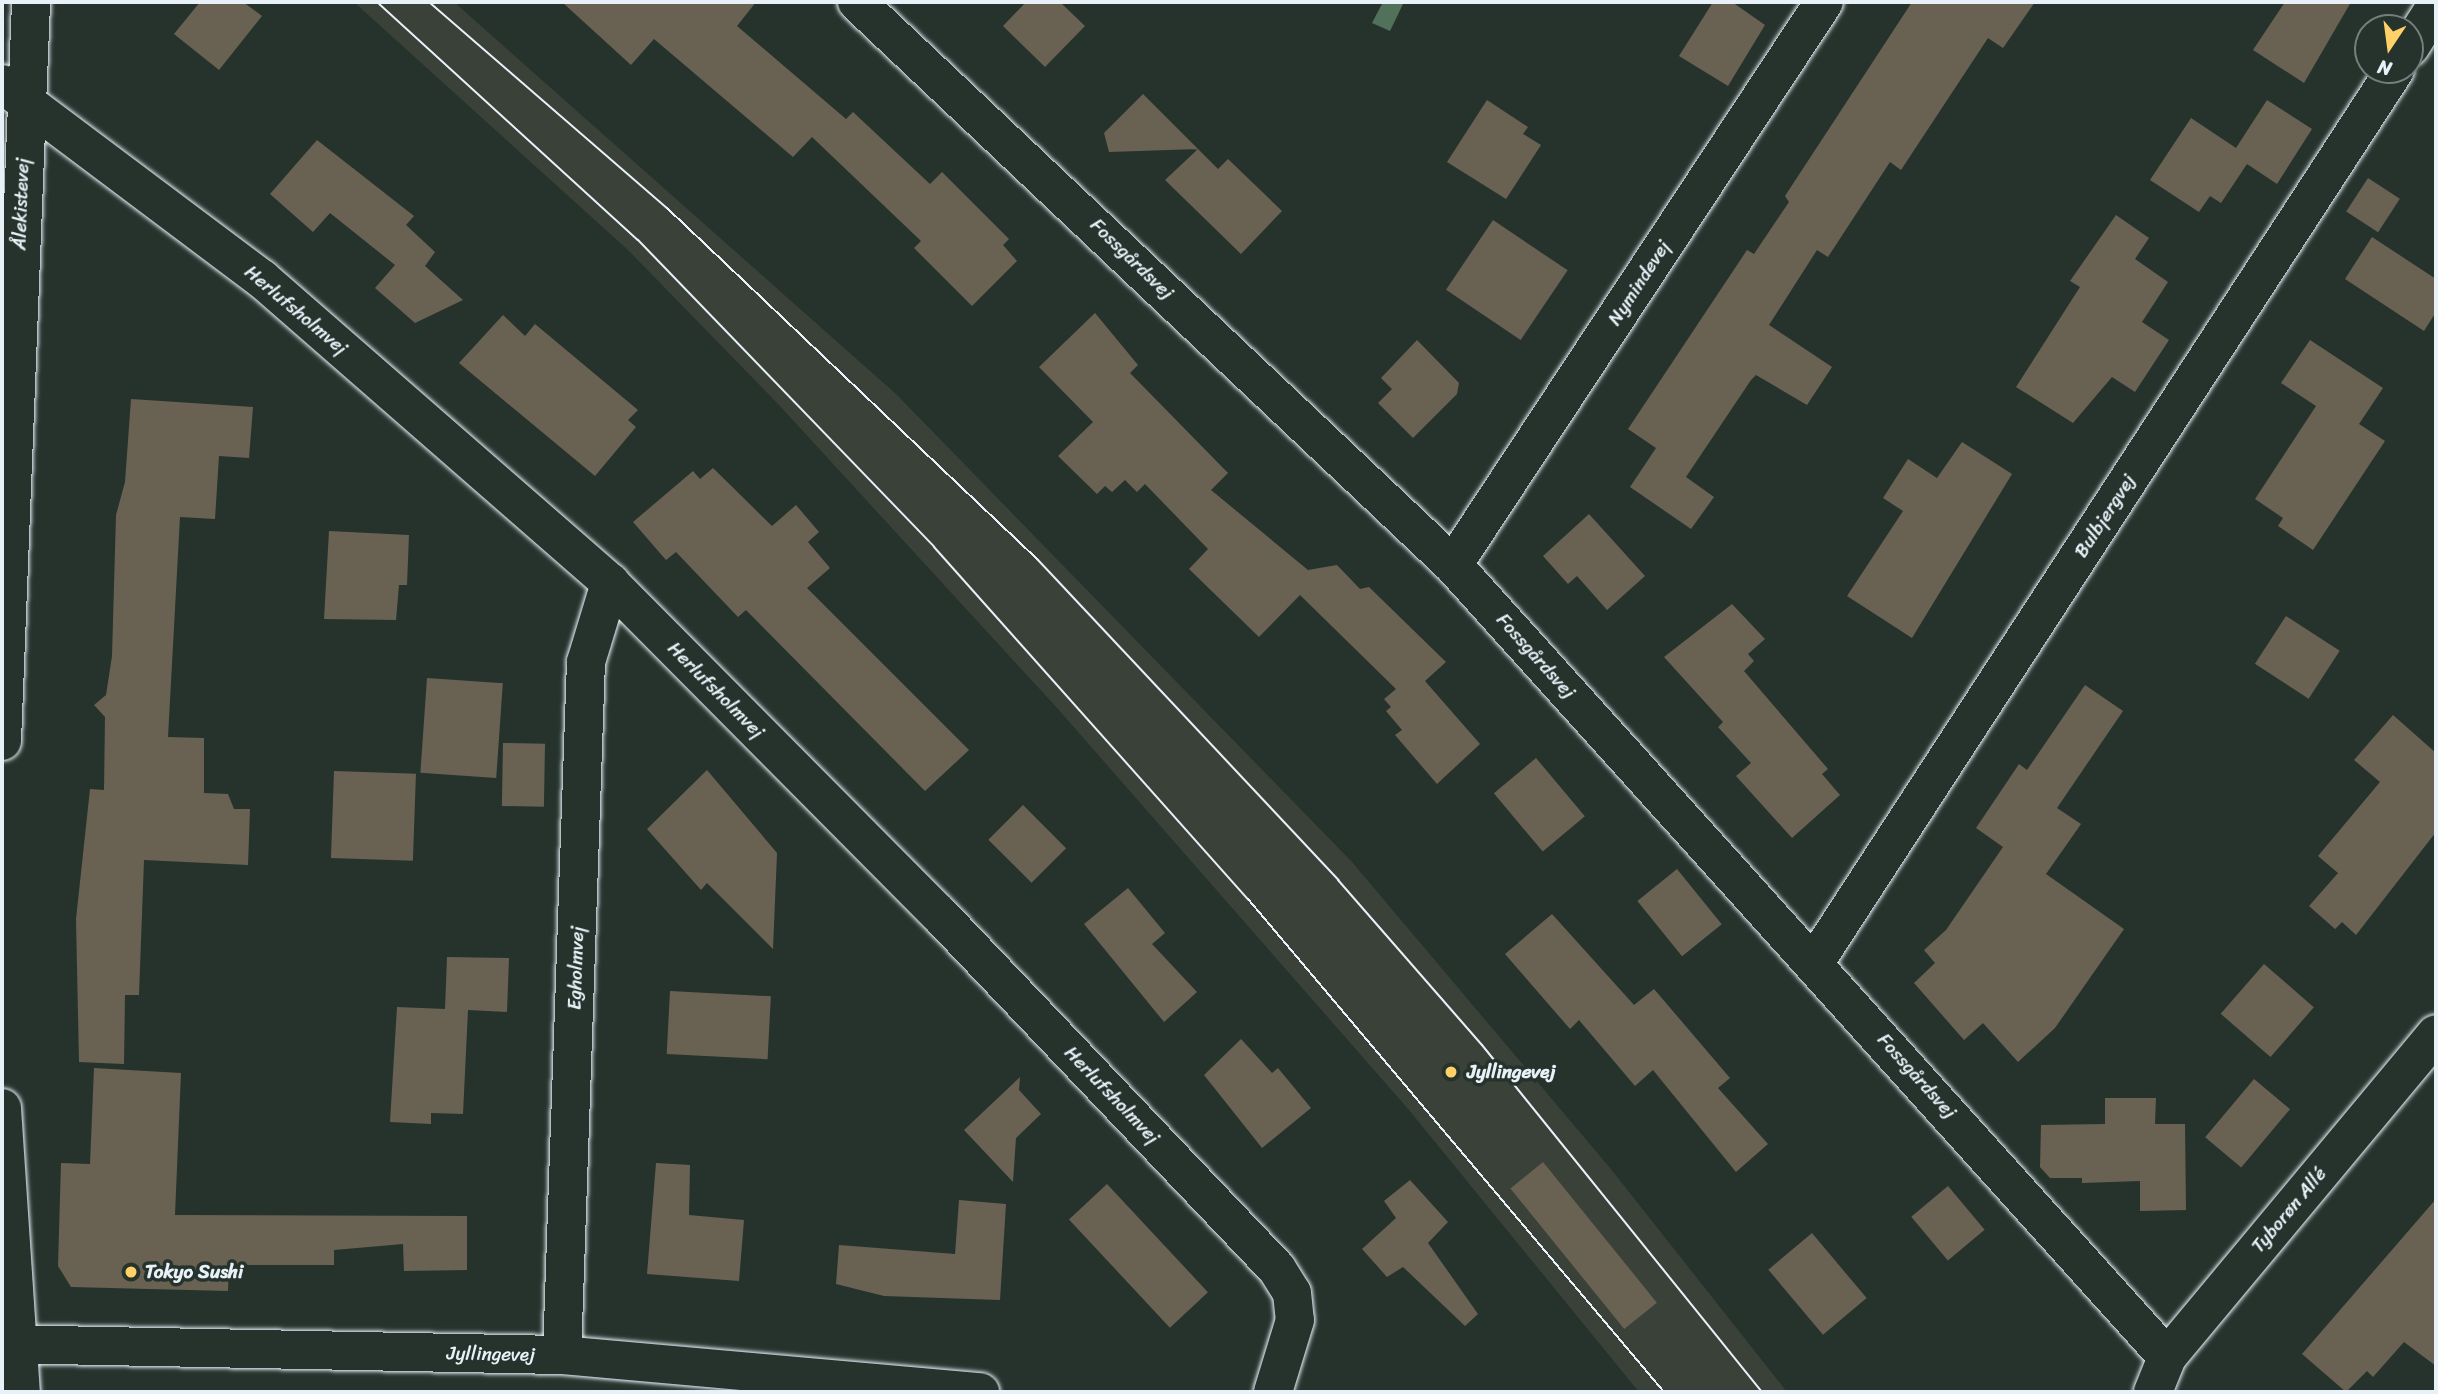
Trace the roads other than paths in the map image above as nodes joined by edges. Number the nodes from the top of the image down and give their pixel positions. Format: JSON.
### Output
{"nodes":[{"id":1,"x":31,"y":2,"type":"edge"},
{"id":2,"x":857,"y":2,"type":"edge"},
{"id":3,"x":1824,"y":2,"type":"edge"},
{"id":4,"x":2436,"y":6,"type":"edge"},
{"id":5,"x":2424,"y":25,"type":"edge"},
{"id":6,"x":2386,"y":84,"type":"edge"},
{"id":7,"x":10,"y":100,"type":"edge"},
{"id":8,"x":1453,"y":565,"type":"junction"},
{"id":9,"x":610,"y":583,"type":"junction"},
{"id":10,"x":2,"y":741,"type":"edge"},
{"id":11,"x":1815,"y":962,"type":"junction"},
{"id":12,"x":2436,"y":1034,"type":"edge"},
{"id":13,"x":2,"y":1108,"type":"edge"},
{"id":14,"x":10,"y":1343,"type":"edge"},
{"id":15,"x":562,"y":1355,"type":"junction"},
{"id":16,"x":2167,"y":1357,"type":"junction"},
{"id":17,"x":21,"y":1392,"type":"edge"},
{"id":18,"x":980,"y":1392,"type":"edge"},
{"id":19,"x":1273,"y":1392,"type":"edge"},
{"id":20,"x":2153,"y":1392,"type":"edge"}],
"edges":[{"from":1,"to":7,"type":"street","name":"Ålekistevej"},
{"from":2,"to":8,"type":"street","name":"Fossgårdsvej"},
{"from":3,"to":8,"type":"street","name":"Nymindevej"},
{"from":4,"to":5,"type":"street"},
{"from":6,"to":11,"type":"street","name":"Bulbjergvej"},
{"from":7,"to":9,"type":"street","name":"Herlufsholmvej"},
{"from":7,"to":10,"type":"street","name":"Ålekistevej"},
{"from":8,"to":11,"type":"street","name":"Fossgårdsvej"},
{"from":9,"to":15,"type":"street","name":"Egholmvej"},
{"from":9,"to":19,"type":"street","name":"Herlufsholmvej"},
{"from":11,"to":16,"type":"street","name":"Fossgårdsvej"},
{"from":12,"to":16,"type":"street","name":"Tyborøn Allé"},
{"from":13,"to":14,"type":"street"},
{"from":14,"to":15,"type":"street","name":"Jyllingevej"},
{"from":14,"to":17,"type":"street"},
{"from":15,"to":18,"type":"street","name":"Jyllingevej"},
{"from":16,"to":20,"type":"street","name":"Tyborøn Allé"}]}
